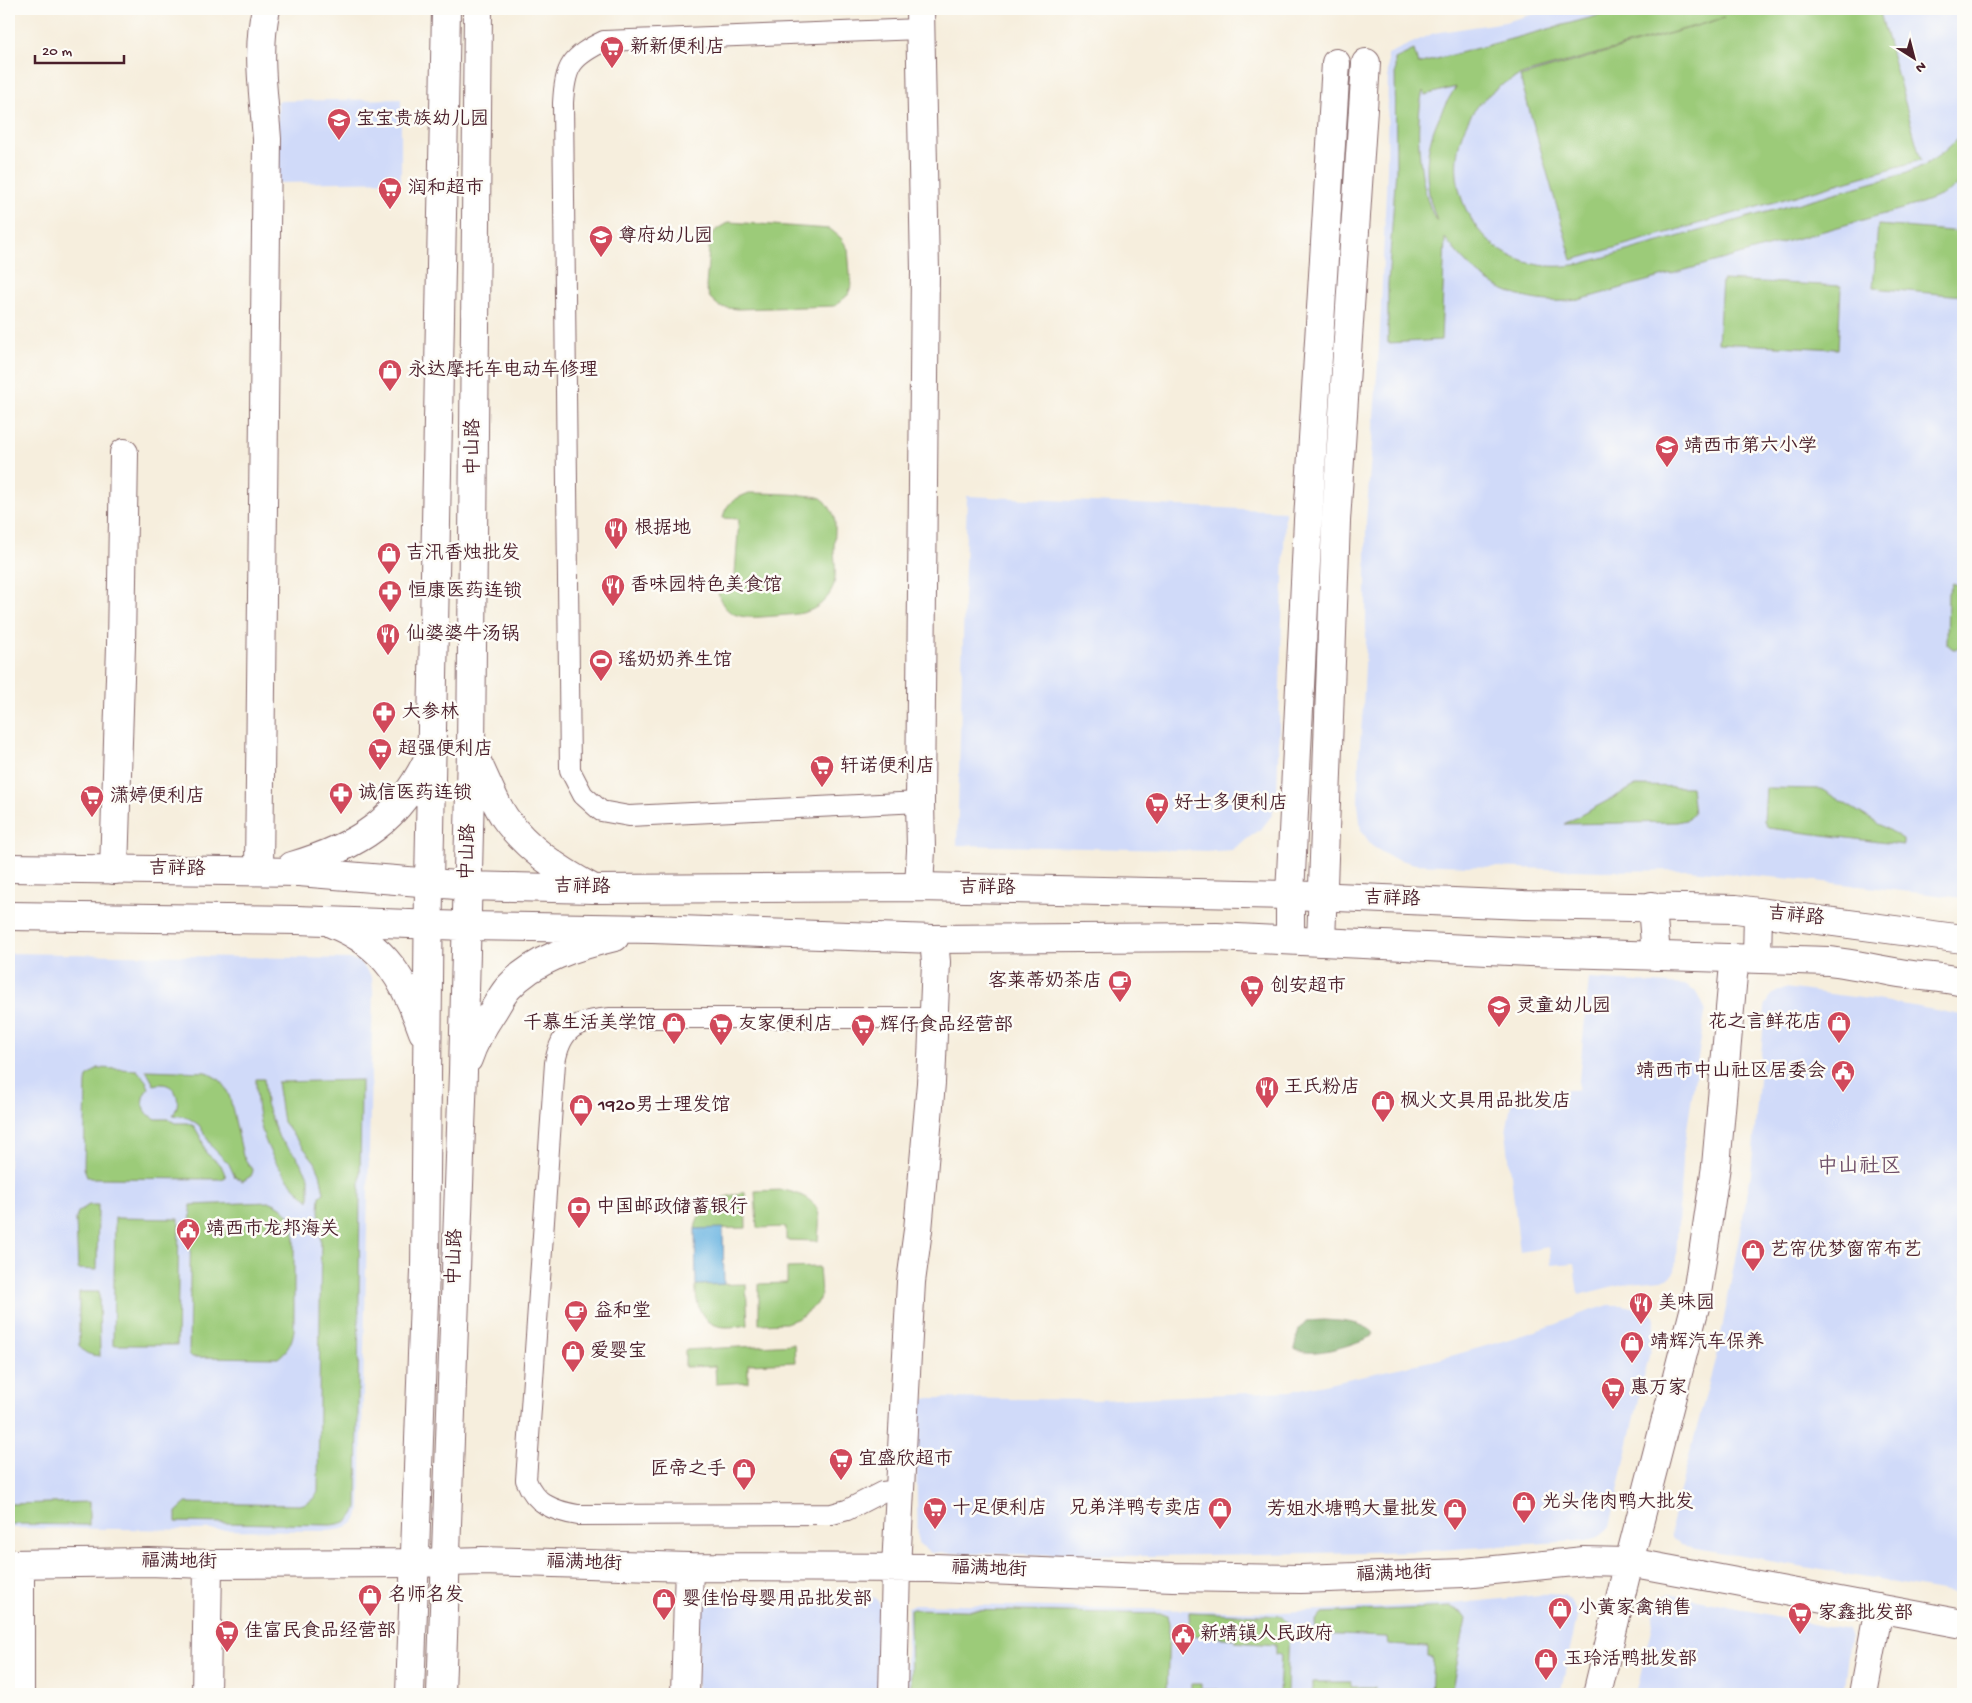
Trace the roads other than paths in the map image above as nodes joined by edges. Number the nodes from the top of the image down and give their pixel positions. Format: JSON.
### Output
{"nodes":[{"id":1,"x":266,"y":9,"type":"edge"},
{"id":2,"x":446,"y":9,"type":"edge"},
{"id":3,"x":478,"y":9,"type":"edge"},
{"id":4,"x":920,"y":19,"type":"edge"},
{"id":5,"x":1336,"y":63,"type":"dead end"},
{"id":6,"x":1366,"y":63,"type":"dead end"},
{"id":7,"x":124,"y":453,"type":"dead end"},
{"id":8,"x":471,"y":751,"type":"junction"},
{"id":9,"x":432,"y":752,"type":"junction"},
{"id":10,"x":920,"y":802,"type":"junction"},
{"id":11,"x":9,"y":868,"type":"edge"},
{"id":12,"x":114,"y":870,"type":"junction"},
{"id":13,"x":267,"y":872,"type":"junction"},
{"id":14,"x":429,"y":883,"type":"junction"},
{"id":15,"x":468,"y":886,"type":"junction"},
{"id":16,"x":593,"y":888,"type":"junction"},
{"id":17,"x":919,"y":888,"type":"junction"},
{"id":18,"x":1290,"y":895,"type":"junction"},
{"id":19,"x":1324,"y":897,"type":"junction"},
{"id":20,"x":1652,"y":906,"type":"junction"},
{"id":21,"x":1758,"y":913,"type":"junction"},
{"id":22,"x":9,"y":916,"type":"edge"},
{"id":23,"x":324,"y":921,"type":"junction"},
{"id":24,"x":429,"y":924,"type":"junction"},
{"id":25,"x":466,"y":926,"type":"junction"},
{"id":26,"x":652,"y":929,"type":"junction"},
{"id":27,"x":934,"y":939,"type":"junction"},
{"id":28,"x":1290,"y":939,"type":"junction"},
{"id":29,"x":1963,"y":939,"type":"edge"},
{"id":30,"x":1321,"y":942,"type":"junction"},
{"id":31,"x":1656,"y":956,"type":"junction"},
{"id":32,"x":1746,"y":959,"type":"junction"},
{"id":33,"x":1963,"y":982,"type":"edge"},
{"id":34,"x":934,"y":1018,"type":"junction"},
{"id":35,"x":428,"y":1053,"type":"junction"},
{"id":36,"x":463,"y":1072,"type":"junction"},
{"id":37,"x":900,"y":1490,"type":"junction"},
{"id":38,"x":445,"y":1562,"type":"junction"},
{"id":39,"x":1629,"y":1562,"type":"junction"},
{"id":40,"x":414,"y":1563,"type":"junction"},
{"id":41,"x":15,"y":1564,"type":"edge"},
{"id":42,"x":208,"y":1564,"type":"junction"},
{"id":43,"x":689,"y":1567,"type":"junction"},
{"id":44,"x":896,"y":1568,"type":"junction"},
{"id":45,"x":1879,"y":1608,"type":"junction"},
{"id":46,"x":1963,"y":1624,"type":"edge"},
{"id":47,"x":20,"y":1694,"type":"edge"},
{"id":48,"x":206,"y":1694,"type":"edge"},
{"id":49,"x":410,"y":1694,"type":"edge"},
{"id":50,"x":441,"y":1694,"type":"edge"},
{"id":51,"x":686,"y":1694,"type":"edge"},
{"id":52,"x":893,"y":1694,"type":"edge"},
{"id":53,"x":1597,"y":1694,"type":"edge"},
{"id":54,"x":1863,"y":1694,"type":"edge"}],
"edges":[{"from":1,"to":13,"type":"main road"},
{"from":2,"to":9,"type":"main road","name":"中山路"},
{"from":3,"to":8,"type":"main road","name":"中山路"},
{"from":4,"to":10,"type":"main road"},
{"from":4,"to":10,"type":"street"},
{"from":5,"to":18,"type":"main road"},
{"from":6,"to":19,"type":"main road"},
{"from":7,"to":12,"type":"main road"},
{"from":8,"to":15,"type":"main road","name":"中山路"},
{"from":8,"to":16,"type":"main road"},
{"from":9,"to":13,"type":"main road"},
{"from":9,"to":14,"type":"main road","name":"中山路"},
{"from":10,"to":17,"type":"main road"},
{"from":11,"to":12,"type":"main road","name":"吉祥路"},
{"from":12,"to":13,"type":"main road","name":"吉祥路"},
{"from":13,"to":14,"type":"main road","name":"吉祥路"},
{"from":14,"to":15,"type":"main road","name":"吉祥路"},
{"from":14,"to":24,"type":"main road","name":"中山路"},
{"from":15,"to":16,"type":"main road","name":"吉祥路"},
{"from":15,"to":25,"type":"main road","name":"中山路"},
{"from":16,"to":17,"type":"main road","name":"吉祥路"},
{"from":17,"to":18,"type":"main road","name":"吉祥路"},
{"from":18,"to":19,"type":"main road","name":"吉祥路"},
{"from":18,"to":28,"type":"main road"},
{"from":19,"to":20,"type":"main road","name":"吉祥路"},
{"from":19,"to":30,"type":"main road"},
{"from":20,"to":21,"type":"main road","name":"吉祥路"},
{"from":20,"to":31,"type":"main road"},
{"from":21,"to":29,"type":"main road","name":"吉祥路"},
{"from":21,"to":32,"type":"main road"},
{"from":22,"to":23,"type":"main road","name":"吉祥路"},
{"from":23,"to":24,"type":"main road","name":"吉祥路"},
{"from":23,"to":35,"type":"main road"},
{"from":24,"to":25,"type":"main road","name":"吉祥路"},
{"from":24,"to":35,"type":"main road","name":"中山路"},
{"from":25,"to":26,"type":"main road","name":"吉祥路"},
{"from":25,"to":36,"type":"main road","name":"中山路"},
{"from":26,"to":27,"type":"main road","name":"吉祥路"},
{"from":26,"to":36,"type":"main road"},
{"from":27,"to":28,"type":"main road","name":"吉祥路"},
{"from":27,"to":34,"type":"main road"},
{"from":28,"to":30,"type":"main road","name":"吉祥路"},
{"from":30,"to":31,"type":"main road","name":"吉祥路"},
{"from":31,"to":32,"type":"main road","name":"吉祥路"},
{"from":32,"to":33,"type":"main road","name":"吉祥路"},
{"from":32,"to":39,"type":"main road"},
{"from":34,"to":37,"type":"main road"},
{"from":34,"to":37,"type":"street"},
{"from":35,"to":40,"type":"main road","name":"中山路"},
{"from":36,"to":38,"type":"main road","name":"中山路"},
{"from":37,"to":44,"type":"main road"},
{"from":38,"to":40,"type":"main road","name":"福满地街"},
{"from":38,"to":43,"type":"main road","name":"福满地街"},
{"from":38,"to":50,"type":"main road","name":"中山路"},
{"from":39,"to":44,"type":"main road","name":"福满地街"},
{"from":39,"to":45,"type":"main road","name":"福满地街"},
{"from":39,"to":53,"type":"main road"},
{"from":40,"to":42,"type":"main road","name":"福满地街"},
{"from":40,"to":49,"type":"main road","name":"中山路"},
{"from":41,"to":42,"type":"main road","name":"福满地街"},
{"from":41,"to":47,"type":"main road"},
{"from":42,"to":48,"type":"main road"},
{"from":43,"to":44,"type":"main road","name":"福满地街"},
{"from":43,"to":51,"type":"main road"},
{"from":44,"to":52,"type":"main road"},
{"from":45,"to":46,"type":"main road","name":"福满地街"},
{"from":45,"to":54,"type":"main road"}]}
